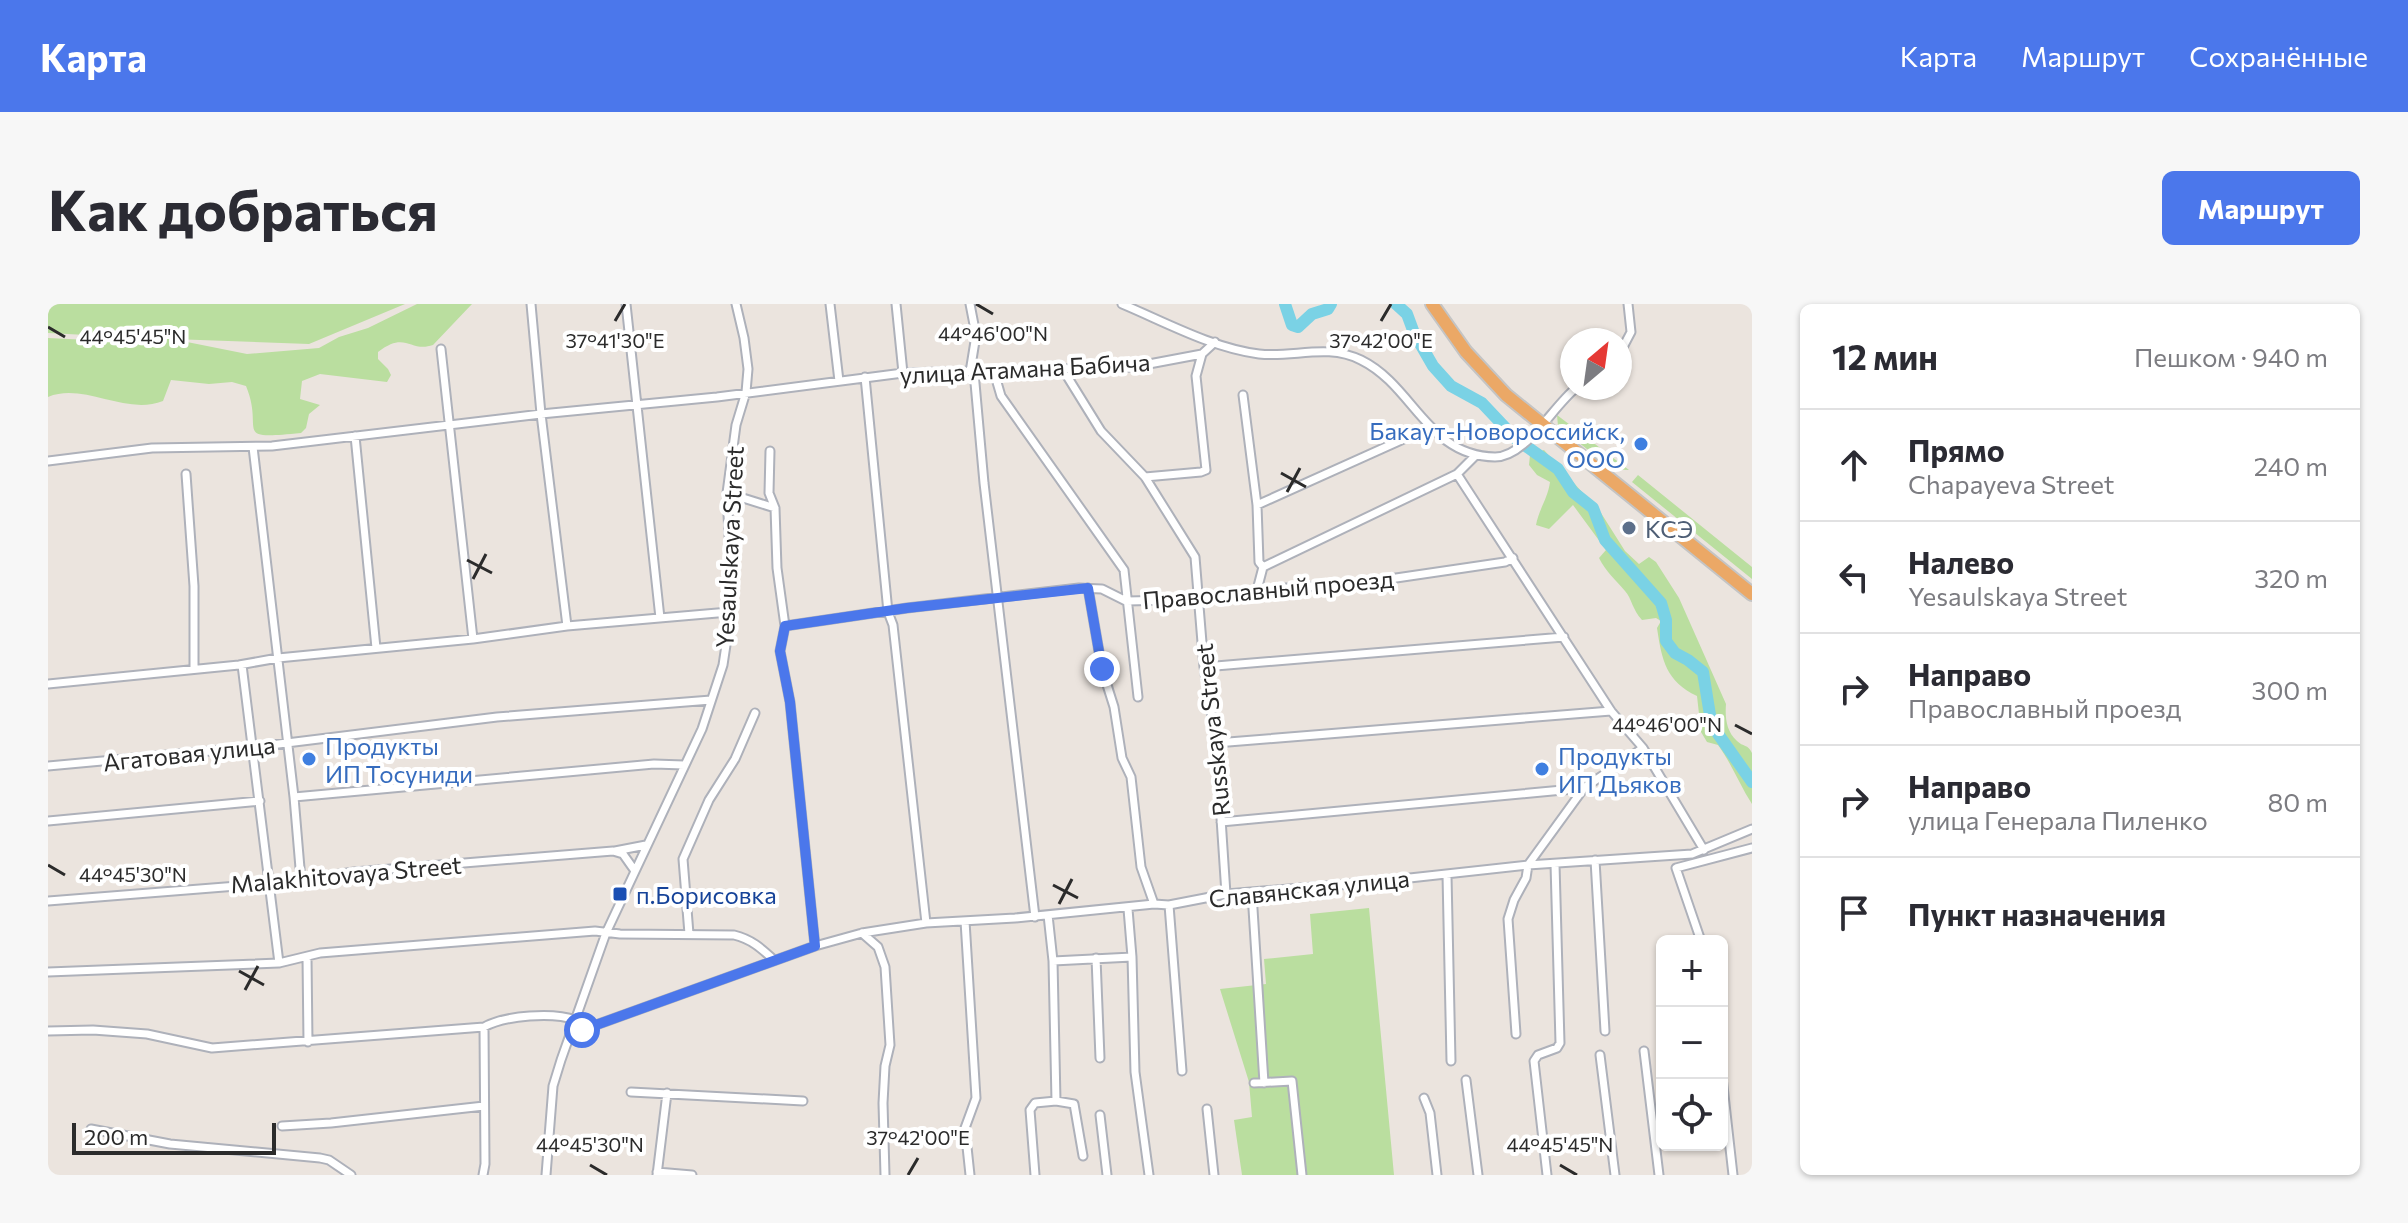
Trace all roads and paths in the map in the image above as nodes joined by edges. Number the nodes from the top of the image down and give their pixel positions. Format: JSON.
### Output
{"nodes":[{"id":1,"x":531,"y":304,"type":"edge"},
{"id":2,"x":626,"y":304,"type":"edge"},
{"id":3,"x":736,"y":304,"type":"edge"},
{"id":4,"x":830,"y":304,"type":"edge"},
{"id":5,"x":896,"y":304,"type":"edge"},
{"id":6,"x":970,"y":304,"type":"edge"},
{"id":7,"x":1122,"y":304,"type":"edge"},
{"id":8,"x":1432,"y":304,"type":"edge"},
{"id":9,"x":1628,"y":304,"type":"edge"},
{"id":10,"x":1631,"y":328,"type":"edge"},
{"id":11,"x":1215,"y":342,"type":"junction"},
{"id":12,"x":441,"y":349,"type":"dead end"},
{"id":13,"x":1202,"y":354,"type":"junction"},
{"id":14,"x":1062,"y":368,"type":"junction"},
{"id":15,"x":972,"y":372,"type":"junction"},
{"id":16,"x":994,"y":372,"type":"junction"},
{"id":17,"x":903,"y":373,"type":"junction"},
{"id":18,"x":865,"y":377,"type":"junction"},
{"id":19,"x":839,"y":381,"type":"junction"},
{"id":20,"x":746,"y":392,"type":"junction"},
{"id":21,"x":1243,"y":395,"type":"dead end"},
{"id":22,"x":1561,"y":400,"type":"edge"},
{"id":23,"x":637,"y":404,"type":"junction"},
{"id":24,"x":541,"y":414,"type":"junction"},
{"id":25,"x":448,"y":425,"type":"junction"},
{"id":26,"x":1541,"y":425,"type":"junction"},
{"id":27,"x":1428,"y":428,"type":"junction"},
{"id":28,"x":355,"y":436,"type":"junction"},
{"id":29,"x":253,"y":447,"type":"junction"},
{"id":30,"x":770,"y":451,"type":"dead end"},
{"id":31,"x":1476,"y":455,"type":"junction"},
{"id":32,"x":48,"y":461,"type":"edge"},
{"id":33,"x":186,"y":474,"type":"dead end"},
{"id":34,"x":1457,"y":474,"type":"junction"},
{"id":35,"x":1145,"y":477,"type":"junction"},
{"id":36,"x":727,"y":493,"type":"junction"},
{"id":37,"x":1257,"y":505,"type":"junction"},
{"id":38,"x":775,"y":508,"type":"junction"},
{"id":39,"x":1513,"y":558,"type":"junction"},
{"id":40,"x":1263,"y":567,"type":"junction"},
{"id":41,"x":1088,"y":588,"type":"junction"},
{"id":42,"x":1257,"y":590,"type":"junction"},
{"id":43,"x":1752,"y":594,"type":"edge"},
{"id":44,"x":1200,"y":596,"type":"junction"},
{"id":45,"x":997,"y":599,"type":"junction"},
{"id":46,"x":1126,"y":601,"type":"junction"},
{"id":47,"x":729,"y":612,"type":"junction"},
{"id":48,"x":888,"y":612,"type":"junction"},
{"id":49,"x":660,"y":618,"type":"junction"},
{"id":50,"x":567,"y":626,"type":"junction"},
{"id":51,"x":785,"y":626,"type":"junction"},
{"id":52,"x":1564,"y":637,"type":"junction"},
{"id":53,"x":473,"y":639,"type":"junction"},
{"id":54,"x":376,"y":648,"type":"junction"},
{"id":55,"x":278,"y":658,"type":"junction"},
{"id":56,"x":242,"y":665,"type":"junction"},
{"id":57,"x":1204,"y":667,"type":"junction"},
{"id":58,"x":194,"y":669,"type":"junction"},
{"id":59,"x":48,"y":684,"type":"edge"},
{"id":60,"x":1138,"y":697,"type":"dead end"},
{"id":61,"x":711,"y":700,"type":"junction"},
{"id":62,"x":1611,"y":711,"type":"junction"},
{"id":63,"x":755,"y":713,"type":"dead end"},
{"id":64,"x":286,"y":743,"type":"junction"},
{"id":65,"x":1216,"y":743,"type":"junction"},
{"id":66,"x":254,"y":747,"type":"junction"},
{"id":67,"x":1643,"y":748,"type":"junction"},
{"id":68,"x":684,"y":765,"type":"junction"},
{"id":69,"x":48,"y":766,"type":"edge"},
{"id":70,"x":1584,"y":788,"type":"junction"},
{"id":71,"x":294,"y":797,"type":"junction"},
{"id":72,"x":260,"y":801,"type":"junction"},
{"id":73,"x":48,"y":821,"type":"edge"},
{"id":74,"x":1221,"y":822,"type":"junction"},
{"id":75,"x":1752,"y":829,"type":"edge"},
{"id":76,"x":646,"y":845,"type":"junction"},
{"id":77,"x":1752,"y":848,"type":"edge"},
{"id":78,"x":1704,"y":850,"type":"junction"},
{"id":79,"x":613,"y":851,"type":"junction"},
{"id":80,"x":1595,"y":860,"type":"junction"},
{"id":81,"x":1555,"y":864,"type":"junction"},
{"id":82,"x":1528,"y":865,"type":"junction"},
{"id":83,"x":635,"y":871,"type":"junction"},
{"id":84,"x":1447,"y":875,"type":"junction"},
{"id":85,"x":301,"y":880,"type":"junction"},
{"id":86,"x":271,"y":883,"type":"junction"},
{"id":87,"x":1252,"y":893,"type":"junction"},
{"id":88,"x":1226,"y":894,"type":"junction"},
{"id":89,"x":48,"y":901,"type":"edge"},
{"id":90,"x":1154,"y":904,"type":"junction"},
{"id":91,"x":1169,"y":905,"type":"junction"},
{"id":92,"x":1128,"y":909,"type":"junction"},
{"id":93,"x":1048,"y":915,"type":"junction"},
{"id":94,"x":1035,"y":917,"type":"junction"},
{"id":95,"x":965,"y":921,"type":"junction"},
{"id":96,"x":926,"y":923,"type":"junction"},
{"id":97,"x":606,"y":933,"type":"junction"},
{"id":98,"x":862,"y":933,"type":"junction"},
{"id":99,"x":689,"y":934,"type":"junction"},
{"id":100,"x":1699,"y":935,"type":"edge"},
{"id":101,"x":815,"y":946,"type":"junction"},
{"id":102,"x":307,"y":957,"type":"junction"},
{"id":103,"x":1132,"y":957,"type":"junction"},
{"id":104,"x":1096,"y":958,"type":"junction"},
{"id":105,"x":774,"y":960,"type":"junction"},
{"id":106,"x":1053,"y":961,"type":"junction"},
{"id":107,"x":279,"y":963,"type":"junction"},
{"id":108,"x":48,"y":972,"type":"edge"},
{"id":109,"x":576,"y":1020,"type":"junction"},
{"id":110,"x":484,"y":1027,"type":"junction"},
{"id":111,"x":573,"y":1029,"type":"junction"},
{"id":112,"x":48,"y":1031,"type":"edge"},
{"id":113,"x":1605,"y":1031,"type":"dead end"},
{"id":114,"x":1516,"y":1034,"type":"dead end"},
{"id":115,"x":308,"y":1042,"type":"junction"},
{"id":116,"x":1644,"y":1051,"type":"dead end"},
{"id":117,"x":1600,"y":1055,"type":"dead end"},
{"id":118,"x":1100,"y":1058,"type":"dead end"},
{"id":119,"x":1451,"y":1061,"type":"dead end"},
{"id":120,"x":1182,"y":1071,"type":"dead end"},
{"id":121,"x":1722,"y":1079,"type":"edge"},
{"id":122,"x":1466,"y":1080,"type":"dead end"},
{"id":123,"x":631,"y":1092,"type":"dead end"},
{"id":124,"x":667,"y":1093,"type":"junction"},
{"id":125,"x":1424,"y":1098,"type":"dead end"},
{"id":126,"x":803,"y":1101,"type":"dead end"},
{"id":127,"x":1056,"y":1101,"type":"junction"},
{"id":128,"x":484,"y":1106,"type":"junction"},
{"id":129,"x":1207,"y":1109,"type":"dead end"},
{"id":130,"x":1100,"y":1115,"type":"dead end"},
{"id":131,"x":282,"y":1126,"type":"dead end"},
{"id":132,"x":91,"y":1129,"type":"dead end"},
{"id":133,"x":1083,"y":1156,"type":"dead end"},
{"id":134,"x":657,"y":1173,"type":"edge"},
{"id":135,"x":351,"y":1175,"type":"edge"},
{"id":136,"x":483,"y":1175,"type":"edge"},
{"id":137,"x":546,"y":1175,"type":"edge"},
{"id":138,"x":692,"y":1175,"type":"edge"},
{"id":139,"x":885,"y":1175,"type":"edge"},
{"id":140,"x":970,"y":1175,"type":"edge"},
{"id":141,"x":1035,"y":1175,"type":"edge"},
{"id":142,"x":1107,"y":1175,"type":"edge"},
{"id":143,"x":1149,"y":1175,"type":"edge"},
{"id":144,"x":1214,"y":1175,"type":"edge"},
{"id":145,"x":1302,"y":1175,"type":"edge"},
{"id":146,"x":1437,"y":1175,"type":"edge"},
{"id":147,"x":1478,"y":1175,"type":"edge"},
{"id":148,"x":1547,"y":1175,"type":"edge"},
{"id":149,"x":1615,"y":1175,"type":"edge"},
{"id":150,"x":1659,"y":1175,"type":"edge"},
{"id":151,"x":1733,"y":1175,"type":"edge"}],
"edges":[{"from":1,"to":24,"type":"street"},
{"from":2,"to":23,"type":"street"},
{"from":3,"to":20,"type":"street","name":"Yesaulskaya Street"},
{"from":4,"to":19,"type":"street"},
{"from":5,"to":17,"type":"street"},
{"from":6,"to":15,"type":"street"},
{"from":7,"to":11,"type":"street"},
{"from":8,"to":26,"type":"highway"},
{"from":9,"to":10,"type":"street"},
{"from":11,"to":13,"type":"street"},
{"from":11,"to":27,"type":"street"},
{"from":12,"to":25,"type":"street"},
{"from":13,"to":14,"type":"street","name":"улица Атамана Бабича"},
{"from":13,"to":35,"type":"street"},
{"from":14,"to":16,"type":"street","name":"улица Атамана Бабича"},
{"from":14,"to":35,"type":"street","name":"Russkaya Street"},
{"from":15,"to":16,"type":"street","name":"улица Атамана Бабича"},
{"from":15,"to":17,"type":"street","name":"улица Атамана Бабича"},
{"from":15,"to":45,"type":"street"},
{"from":16,"to":46,"type":"street"},
{"from":17,"to":18,"type":"street","name":"улица Атамана Бабича"},
{"from":18,"to":19,"type":"street","name":"улица Атамана Бабича"},
{"from":18,"to":48,"type":"street"},
{"from":19,"to":20,"type":"street","name":"улица Атамана Бабича"},
{"from":20,"to":23,"type":"street","name":"улица Атамана Бабича"},
{"from":20,"to":36,"type":"street","name":"Yesaulskaya Street"},
{"from":21,"to":37,"type":"street"},
{"from":22,"to":26,"type":"street"},
{"from":23,"to":24,"type":"street","name":"улица Атамана Бабича"},
{"from":23,"to":49,"type":"street"},
{"from":24,"to":25,"type":"street","name":"улица Атамана Бабича"},
{"from":24,"to":50,"type":"street"},
{"from":25,"to":28,"type":"street","name":"улица Атамана Бабича"},
{"from":25,"to":53,"type":"street"},
{"from":26,"to":31,"type":"street"},
{"from":26,"to":43,"type":"highway"},
{"from":27,"to":31,"type":"street"},
{"from":27,"to":37,"type":"street"},
{"from":28,"to":29,"type":"street","name":"улица Атамана Бабича"},
{"from":28,"to":54,"type":"street"},
{"from":29,"to":32,"type":"street","name":"улица Атамана Бабича"},
{"from":29,"to":55,"type":"street"},
{"from":30,"to":38,"type":"street","name":"Yesaulskaya Street"},
{"from":31,"to":34,"type":"street"},
{"from":33,"to":58,"type":"street"},
{"from":34,"to":39,"type":"street"},
{"from":34,"to":40,"type":"street"},
{"from":35,"to":44,"type":"street","name":"Russkaya Street"},
{"from":36,"to":38,"type":"street"},
{"from":36,"to":47,"type":"street","name":"Yesaulskaya Street"},
{"from":37,"to":40,"type":"street"},
{"from":38,"to":51,"type":"street","name":"Yesaulskaya Street"},
{"from":39,"to":42,"type":"street","name":"Православный проезд"},
{"from":39,"to":52,"type":"street"},
{"from":40,"to":42,"type":"street"},
{"from":41,"to":45,"type":"street","name":"Православный проезд"},
{"from":41,"to":46,"type":"street","name":"Православный проезд"},
{"from":41,"to":90,"type":"street"},
{"from":42,"to":44,"type":"street","name":"Православный проезд"},
{"from":44,"to":46,"type":"street","name":"Православный проезд"},
{"from":44,"to":57,"type":"street","name":"Russkaya Street"},
{"from":45,"to":48,"type":"street","name":"Православный проезд"},
{"from":45,"to":94,"type":"street"},
{"from":46,"to":60,"type":"street"},
{"from":47,"to":49,"type":"street"},
{"from":47,"to":61,"type":"street","name":"Yesaulskaya Street"},
{"from":48,"to":51,"type":"street","name":"Православный проезд"},
{"from":48,"to":96,"type":"street"},
{"from":49,"to":50,"type":"street"},
{"from":50,"to":53,"type":"street"},
{"from":51,"to":101,"type":"street","name":"Yesaulskaya Street"},
{"from":52,"to":57,"type":"street"},
{"from":52,"to":62,"type":"street"},
{"from":53,"to":54,"type":"street"},
{"from":54,"to":55,"type":"street"},
{"from":55,"to":56,"type":"street"},
{"from":55,"to":64,"type":"street"},
{"from":56,"to":58,"type":"street"},
{"from":56,"to":66,"type":"street"},
{"from":57,"to":65,"type":"street","name":"Russkaya Street"},
{"from":58,"to":59,"type":"street"},
{"from":61,"to":64,"type":"street","name":"Агатовая улица"},
{"from":61,"to":68,"type":"street","name":"Yesaulskaya Street"},
{"from":62,"to":65,"type":"street"},
{"from":62,"to":67,"type":"street"},
{"from":63,"to":99,"type":"street"},
{"from":64,"to":66,"type":"street","name":"Агатовая улица"},
{"from":64,"to":71,"type":"street"},
{"from":65,"to":74,"type":"street","name":"Russkaya Street"},
{"from":66,"to":69,"type":"street","name":"Агатовая улица"},
{"from":66,"to":72,"type":"street"},
{"from":67,"to":70,"type":"street"},
{"from":67,"to":78,"type":"street"},
{"from":68,"to":71,"type":"street"},
{"from":68,"to":76,"type":"street","name":"Yesaulskaya Street"},
{"from":70,"to":74,"type":"street"},
{"from":70,"to":82,"type":"street"},
{"from":71,"to":85,"type":"street"},
{"from":72,"to":73,"type":"street"},
{"from":72,"to":86,"type":"street"},
{"from":74,"to":88,"type":"street","name":"Russkaya Street"},
{"from":75,"to":78,"type":"street","name":"Славянская улица"},
{"from":76,"to":79,"type":"street","name":"Malakhitovaya Street"},
{"from":76,"to":83,"type":"street","name":"Yesaulskaya Street"},
{"from":77,"to":100,"type":"street"},
{"from":78,"to":80,"type":"street","name":"Славянская улица"},
{"from":79,"to":83,"type":"street"},
{"from":79,"to":85,"type":"street","name":"Malakhitovaya Street"},
{"from":80,"to":81,"type":"street","name":"Славянская улица"},
{"from":80,"to":113,"type":"street"},
{"from":81,"to":82,"type":"street","name":"Славянская улица"},
{"from":81,"to":148,"type":"street"},
{"from":82,"to":84,"type":"street","name":"Славянская улица"},
{"from":82,"to":114,"type":"street"},
{"from":83,"to":97,"type":"street","name":"Yesaulskaya Street"},
{"from":84,"to":87,"type":"street","name":"Славянская улица"},
{"from":84,"to":119,"type":"street"},
{"from":85,"to":86,"type":"street","name":"Malakhitovaya Street"},
{"from":86,"to":89,"type":"street","name":"Malakhitovaya Street"},
{"from":86,"to":107,"type":"street"},
{"from":87,"to":88,"type":"street","name":"Славянская улица"},
{"from":87,"to":145,"type":"street"},
{"from":88,"to":91,"type":"street","name":"Славянская улица"},
{"from":90,"to":91,"type":"street","name":"Славянская улица"},
{"from":90,"to":92,"type":"street","name":"Славянская улица"},
{"from":91,"to":120,"type":"street"},
{"from":92,"to":93,"type":"street","name":"Славянская улица"},
{"from":92,"to":103,"type":"street"},
{"from":93,"to":94,"type":"street","name":"Славянская улица"},
{"from":93,"to":106,"type":"street"},
{"from":94,"to":95,"type":"street","name":"Славянская улица"},
{"from":95,"to":96,"type":"street","name":"Славянская улица"},
{"from":95,"to":140,"type":"street"},
{"from":96,"to":98,"type":"street","name":"Славянская улица"},
{"from":97,"to":99,"type":"street"},
{"from":97,"to":102,"type":"street"},
{"from":97,"to":109,"type":"street","name":"Yesaulskaya Street"},
{"from":98,"to":101,"type":"street","name":"Славянская улица"},
{"from":98,"to":139,"type":"street"},
{"from":99,"to":105,"type":"street"},
{"from":101,"to":105,"type":"street","name":"Славянская улица"},
{"from":102,"to":107,"type":"street"},
{"from":102,"to":115,"type":"street"},
{"from":103,"to":104,"type":"street"},
{"from":103,"to":143,"type":"street"},
{"from":104,"to":106,"type":"street"},
{"from":104,"to":118,"type":"street"},
{"from":105,"to":111,"type":"street","name":"Славянская улица"},
{"from":106,"to":127,"type":"street"},
{"from":107,"to":108,"type":"street"},
{"from":109,"to":110,"type":"street"},
{"from":109,"to":111,"type":"street","name":"Yesaulskaya Street"},
{"from":110,"to":115,"type":"street"},
{"from":110,"to":128,"type":"street"},
{"from":111,"to":137,"type":"street","name":"Yesaulskaya Street"},
{"from":112,"to":115,"type":"street"},
{"from":116,"to":150,"type":"street"},
{"from":117,"to":149,"type":"street"},
{"from":121,"to":151,"type":"street"},
{"from":122,"to":147,"type":"street"},
{"from":123,"to":124,"type":"street"},
{"from":124,"to":126,"type":"street"},
{"from":124,"to":134,"type":"street"},
{"from":125,"to":146,"type":"street"},
{"from":127,"to":133,"type":"street"},
{"from":127,"to":141,"type":"street"},
{"from":128,"to":131,"type":"street"},
{"from":128,"to":136,"type":"street"},
{"from":129,"to":144,"type":"street"},
{"from":130,"to":142,"type":"street"},
{"from":132,"to":135,"type":"street"},
{"from":134,"to":138,"type":"street"}]}
